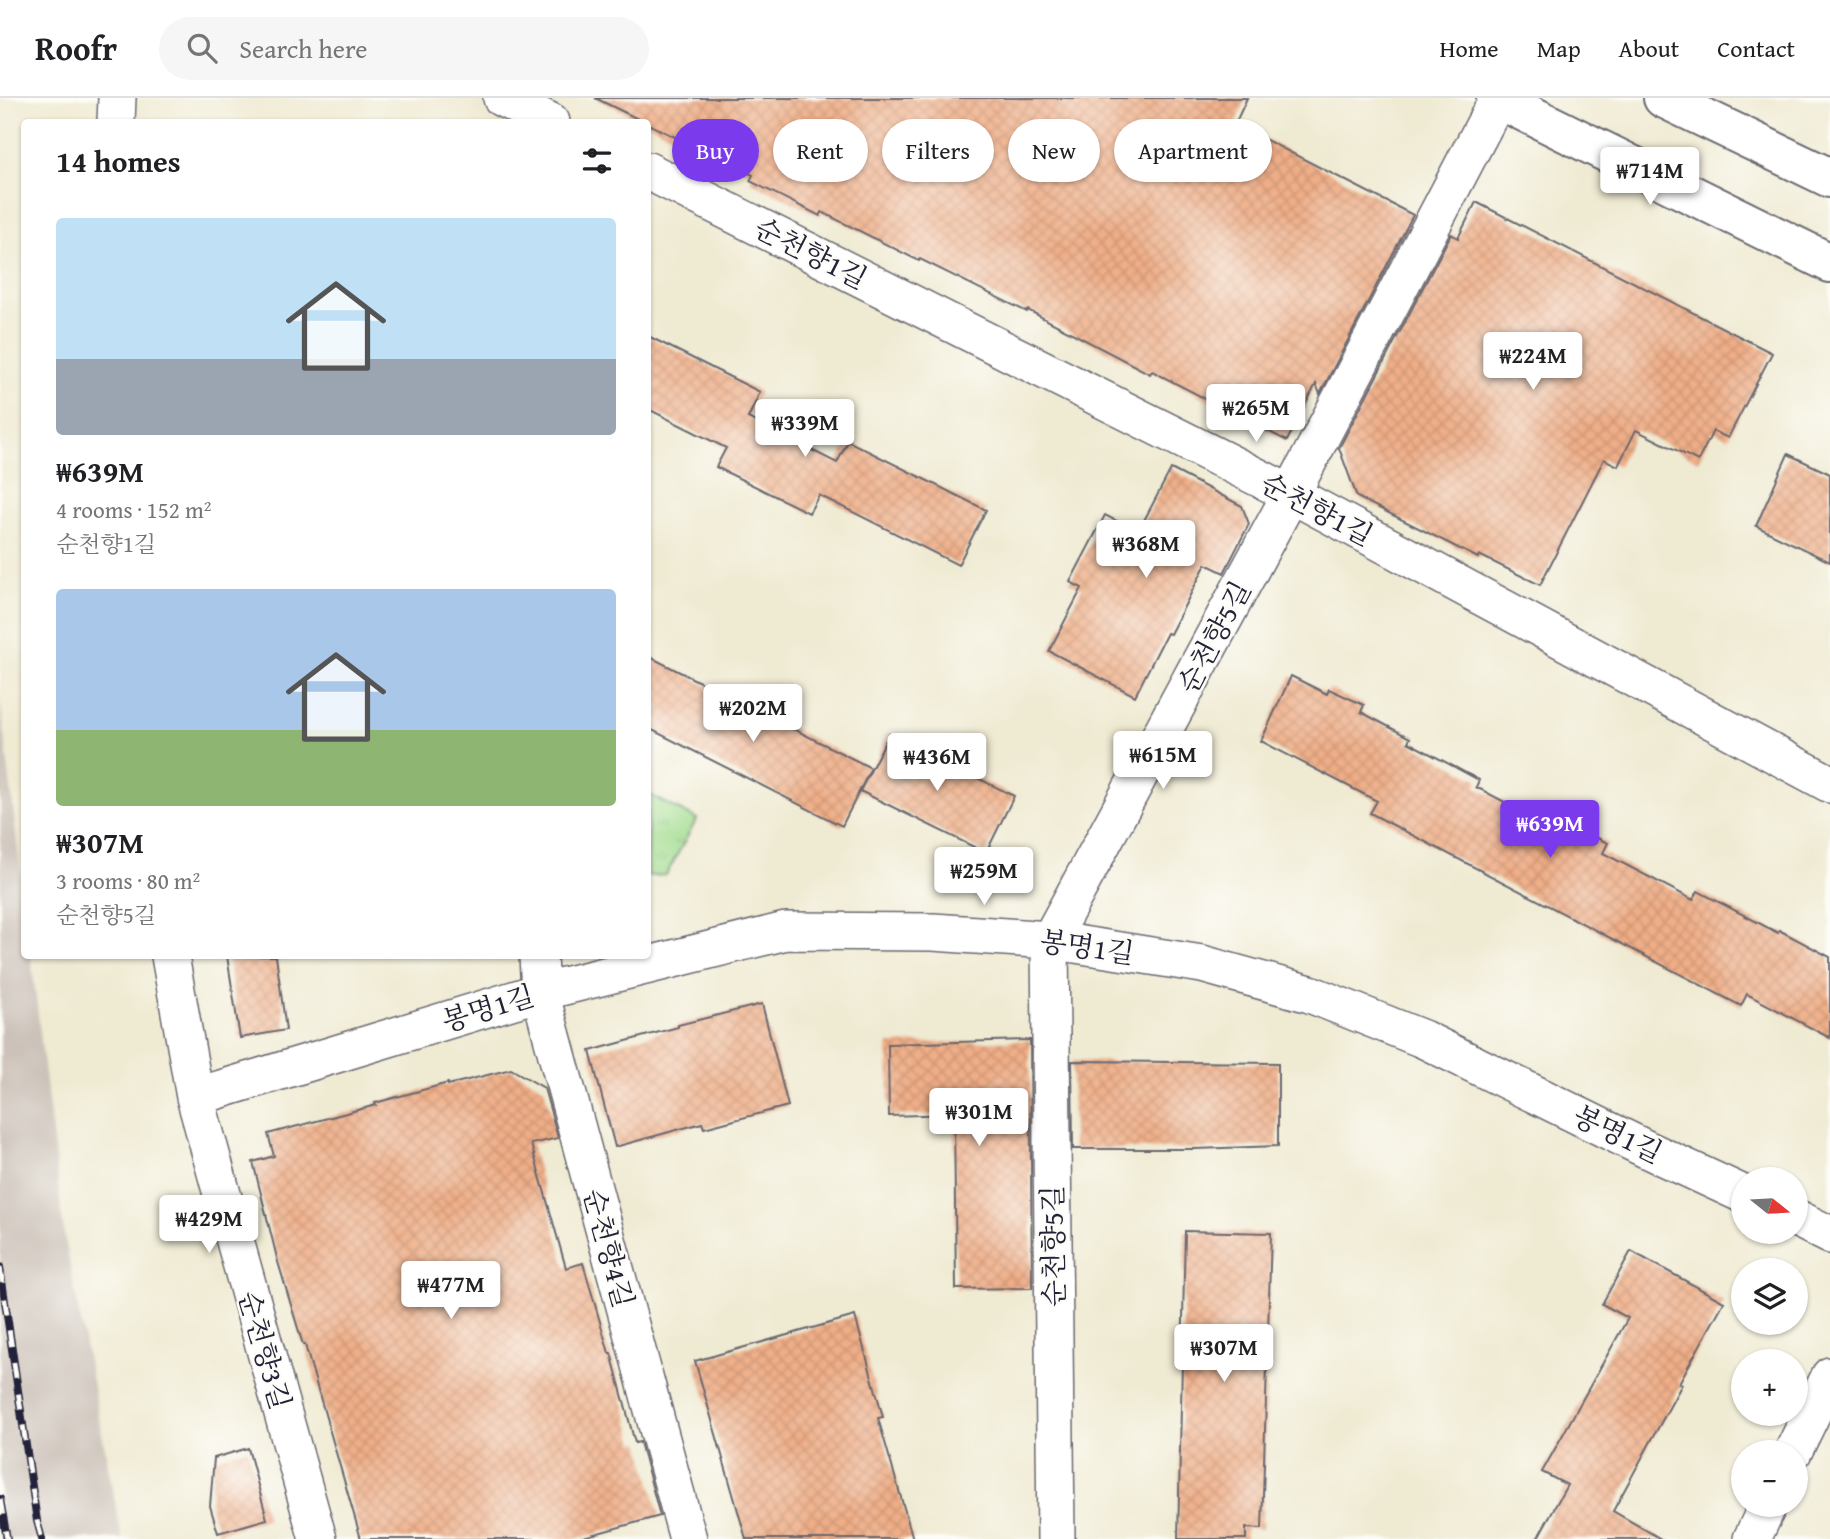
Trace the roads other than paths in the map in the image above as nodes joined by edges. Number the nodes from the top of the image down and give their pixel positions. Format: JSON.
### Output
{"nodes":[{"id":1,"x":117,"y":98,"type":"edge"},
{"id":2,"x":501,"y":98,"type":"edge"},
{"id":3,"x":1663,"y":98,"type":"edge"},
{"id":4,"x":1497,"y":99,"type":"edge"},
{"id":5,"x":116,"y":119,"type":"edge"},
{"id":6,"x":501,"y":119,"type":"edge"},
{"id":7,"x":545,"y":119,"type":"edge"},
{"id":8,"x":651,"y":173,"type":"edge"},
{"id":9,"x":1830,"y":178,"type":"edge"},
{"id":10,"x":1830,"y":263,"type":"edge"},
{"id":11,"x":1291,"y":494,"type":"junction"},
{"id":12,"x":1830,"y":784,"type":"edge"},
{"id":13,"x":1050,"y":940,"type":"junction"},
{"id":14,"x":171,"y":959,"type":"edge"},
{"id":15,"x":538,"y":959,"type":"edge"},
{"id":16,"x":540,"y":992,"type":"junction"},
{"id":17,"x":195,"y":1097,"type":"junction"},
{"id":18,"x":1731,"y":1188,"type":"edge"},
{"id":19,"x":1808,"y":1225,"type":"edge"},
{"id":20,"x":1830,"y":1235,"type":"edge"},
{"id":21,"x":1830,"y":1376,"type":"edge"},
{"id":22,"x":1799,"y":1440,"type":"edge"},
{"id":23,"x":1762,"y":1517,"type":"edge"},
{"id":24,"x":318,"y":1539,"type":"edge"},
{"id":25,"x":688,"y":1539,"type":"edge"},
{"id":26,"x":1056,"y":1539,"type":"edge"},
{"id":27,"x":1752,"y":1539,"type":"edge"}],
"edges":[{"from":1,"to":5,"type":"street"},
{"from":2,"to":6,"type":"street"},
{"from":2,"to":7,"type":"street"},
{"from":3,"to":9,"type":"main road"},
{"from":4,"to":10,"type":"main road"},
{"from":4,"to":11,"type":"street","name":"순천향5길"},
{"from":8,"to":11,"type":"street","name":"순천향1길"},
{"from":11,"to":12,"type":"street","name":"순천향1길"},
{"from":11,"to":13,"type":"street","name":"순천향5길"},
{"from":13,"to":16,"type":"street","name":"봉명1길"},
{"from":13,"to":18,"type":"street","name":"봉명1길"},
{"from":13,"to":26,"type":"street","name":"순천향5길"},
{"from":14,"to":17,"type":"street","name":"순천향3길"},
{"from":15,"to":16,"type":"street","name":"순천향4길"},
{"from":16,"to":17,"type":"street","name":"봉명1길"},
{"from":16,"to":25,"type":"street","name":"순천향4길"},
{"from":17,"to":24,"type":"street","name":"순천향3길"},
{"from":19,"to":20,"type":"street"},
{"from":21,"to":22,"type":"street"},
{"from":23,"to":27,"type":"street"}]}
